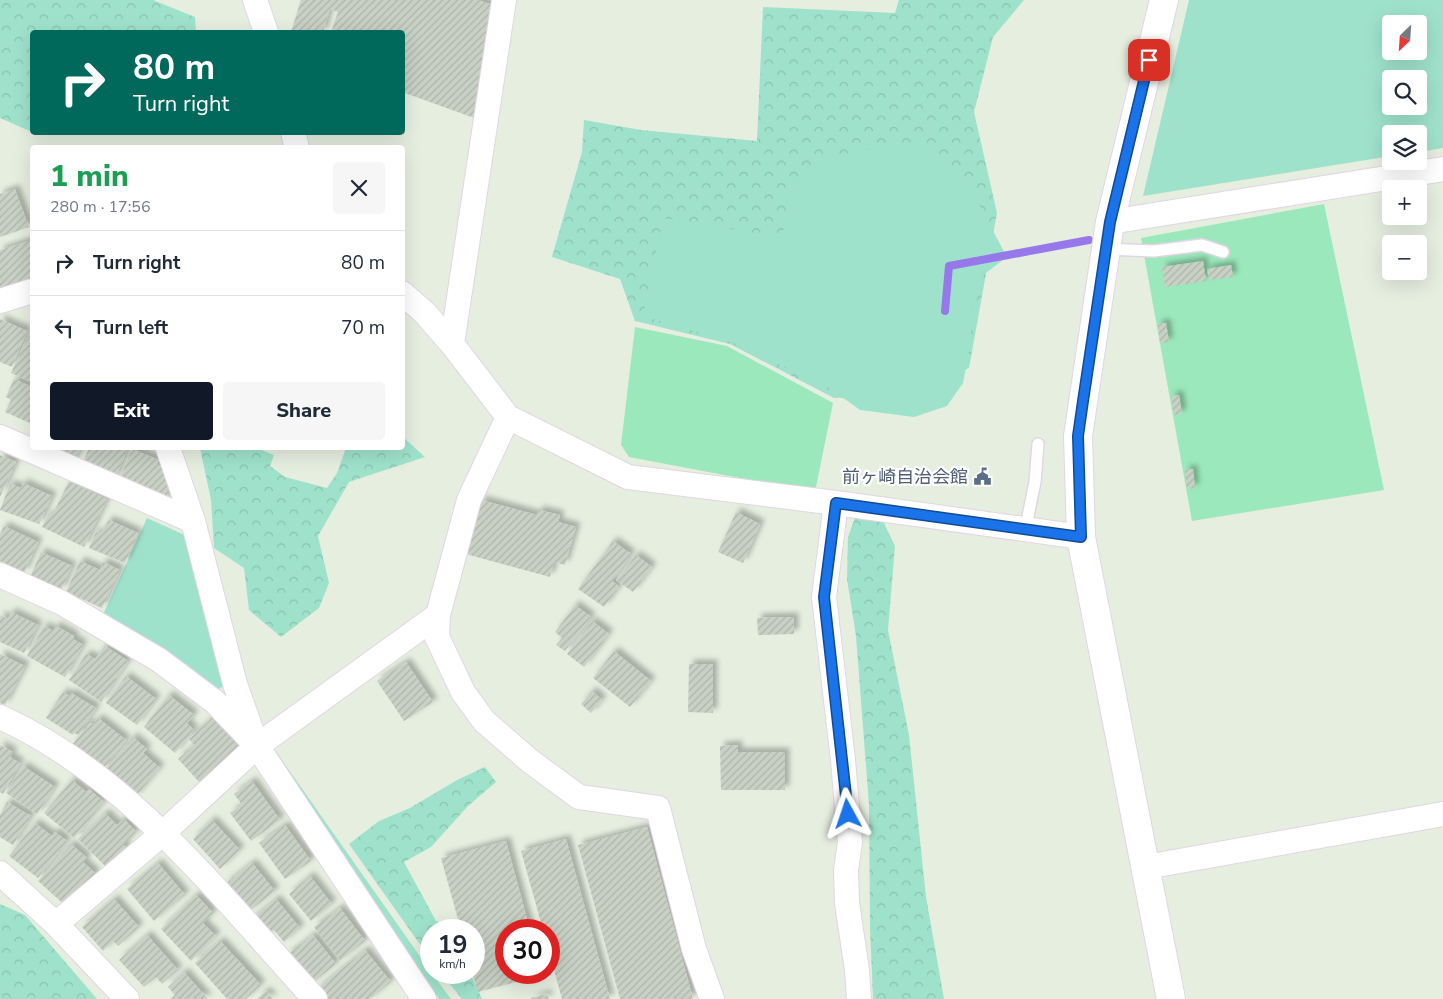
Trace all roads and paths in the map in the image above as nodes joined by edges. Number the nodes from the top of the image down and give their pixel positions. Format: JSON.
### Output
{"nodes":[{"id":1,"x":255,"y":0,"type":"edge"},
{"id":2,"x":504,"y":0,"type":"edge"},
{"id":3,"x":1164,"y":0,"type":"edge"},
{"id":4,"x":265,"y":30,"type":"edge"},
{"id":5,"x":1443,"y":169,"type":"edge"},
{"id":6,"x":1110,"y":222,"type":"junction"},
{"id":7,"x":1105,"y":249,"type":"junction"},
{"id":8,"x":1223,"y":252,"type":"dead end"},
{"id":9,"x":30,"y":292,"type":"edge"},
{"id":10,"x":405,"y":296,"type":"edge"},
{"id":11,"x":0,"y":300,"type":"edge"},
{"id":12,"x":452,"y":344,"type":"junction"},
{"id":13,"x":508,"y":417,"type":"junction"},
{"id":14,"x":0,"y":437,"type":"edge"},
{"id":15,"x":1038,"y":444,"type":"dead end"},
{"id":16,"x":169,"y":450,"type":"edge"},
{"id":17,"x":836,"y":503,"type":"junction"},
{"id":18,"x":193,"y":521,"type":"junction"},
{"id":19,"x":1025,"y":530,"type":"junction"},
{"id":20,"x":1081,"y":537,"type":"junction"},
{"id":21,"x":0,"y":575,"type":"edge"},
{"id":22,"x":438,"y":615,"type":"junction"},
{"id":23,"x":0,"y":717,"type":"edge"},
{"id":24,"x":257,"y":746,"type":"junction"},
{"id":25,"x":1443,"y":814,"type":"edge"},
{"id":26,"x":163,"y":833,"type":"junction"},
{"id":27,"x":1146,"y":867,"type":"junction"},
{"id":28,"x":0,"y":873,"type":"edge"},
{"id":29,"x":56,"y":924,"type":"junction"},
{"id":30,"x":127,"y":999,"type":"edge"},
{"id":31,"x":315,"y":999,"type":"edge"},
{"id":32,"x":424,"y":999,"type":"edge"},
{"id":33,"x":712,"y":999,"type":"edge"},
{"id":34,"x":859,"y":999,"type":"edge"},
{"id":35,"x":1171,"y":999,"type":"edge"}],
"edges":[{"from":1,"to":4,"type":"street"},
{"from":2,"to":12,"type":"street"},
{"from":3,"to":6,"type":"street"},
{"from":5,"to":6,"type":"street"},
{"from":6,"to":7,"type":"street"},
{"from":7,"to":8,"type":"lane"},
{"from":7,"to":20,"type":"street"},
{"from":9,"to":11,"type":"street"},
{"from":10,"to":12,"type":"street"},
{"from":12,"to":13,"type":"street"},
{"from":13,"to":17,"type":"street"},
{"from":13,"to":22,"type":"street"},
{"from":14,"to":18,"type":"street"},
{"from":15,"to":19,"type":"lane"},
{"from":16,"to":18,"type":"street"},
{"from":17,"to":19,"type":"street"},
{"from":17,"to":34,"type":"street"},
{"from":18,"to":24,"type":"street"},
{"from":19,"to":20,"type":"street"},
{"from":20,"to":27,"type":"street"},
{"from":21,"to":24,"type":"street"},
{"from":22,"to":24,"type":"street"},
{"from":22,"to":33,"type":"street"},
{"from":23,"to":26,"type":"street"},
{"from":24,"to":26,"type":"street"},
{"from":24,"to":32,"type":"street"},
{"from":25,"to":27,"type":"street"},
{"from":26,"to":29,"type":"street"},
{"from":26,"to":31,"type":"street"},
{"from":27,"to":35,"type":"street"},
{"from":28,"to":29,"type":"street"},
{"from":29,"to":30,"type":"street"}]}
